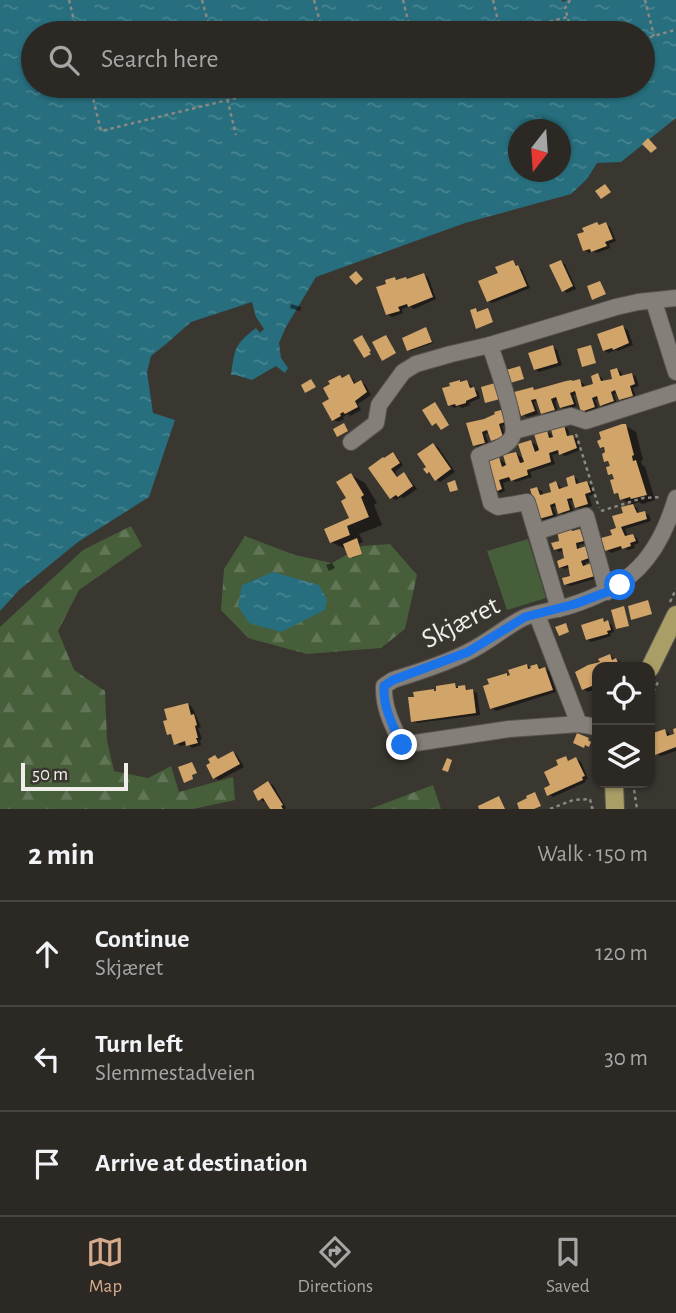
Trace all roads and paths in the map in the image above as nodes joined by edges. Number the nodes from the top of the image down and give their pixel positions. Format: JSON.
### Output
{"nodes":[{"id":1,"x":69,"y":0,"type":"edge"},
{"id":2,"x":202,"y":0,"type":"edge"},
{"id":3,"x":314,"y":0,"type":"edge"},
{"id":4,"x":403,"y":0,"type":"edge"},
{"id":5,"x":493,"y":0,"type":"edge"},
{"id":6,"x":570,"y":0,"type":"edge"},
{"id":7,"x":645,"y":0,"type":"edge"},
{"id":8,"x":568,"y":18,"type":"junction"},
{"id":9,"x":74,"y":21,"type":"edge"},
{"id":10,"x":208,"y":21,"type":"edge"},
{"id":11,"x":320,"y":21,"type":"edge"},
{"id":12,"x":408,"y":21,"type":"edge"},
{"id":13,"x":499,"y":21,"type":"edge"},
{"id":14,"x":555,"y":21,"type":"edge"},
{"id":15,"x":569,"y":21,"type":"edge"},
{"id":16,"x":650,"y":21,"type":"edge"},
{"id":17,"x":675,"y":30,"type":"edge"},
{"id":18,"x":655,"y":36,"type":"edge"},
{"id":19,"x":93,"y":98,"type":"edge"},
{"id":20,"x":235,"y":98,"type":"edge"},
{"id":21,"x":227,"y":100,"type":"junction"},
{"id":22,"x":236,"y":135,"type":"dead end"},
{"id":23,"x":676,"y":298,"type":"edge"},
{"id":24,"x":654,"y":302,"type":"junction"},
{"id":25,"x":490,"y":345,"type":"junction"},
{"id":26,"x":676,"y":372,"type":"edge"},
{"id":27,"x":676,"y":392,"type":"edge"},
{"id":28,"x":571,"y":416,"type":"junction"},
{"id":29,"x":514,"y":431,"type":"junction"},
{"id":30,"x":351,"y":442,"type":"dead end"},
{"id":31,"x":670,"y":498,"type":"edge"},
{"id":32,"x":593,"y":514,"type":"junction"},
{"id":33,"x":536,"y":532,"type":"junction"},
{"id":34,"x":607,"y":592,"type":"junction"},
{"id":35,"x":559,"y":609,"type":"junction"},
{"id":36,"x":537,"y":615,"type":"junction"},
{"id":37,"x":676,"y":615,"type":"edge"},
{"id":38,"x":653,"y":662,"type":"edge"},
{"id":39,"x":579,"y":724,"type":"junction"},
{"id":40,"x":592,"y":726,"type":"edge"},
{"id":41,"x":614,"y":788,"type":"edge"},
{"id":42,"x":635,"y":788,"type":"edge"},
{"id":43,"x":550,"y":809,"type":"edge"},
{"id":44,"x":596,"y":809,"type":"edge"},
{"id":45,"x":615,"y":809,"type":"edge"},
{"id":46,"x":637,"y":809,"type":"edge"}],
"edges":[{"from":1,"to":9,"type":"path"},
{"from":2,"to":10,"type":"path"},
{"from":3,"to":11,"type":"path"},
{"from":4,"to":12,"type":"path"},
{"from":5,"to":13,"type":"path"},
{"from":6,"to":8,"type":"path"},
{"from":7,"to":16,"type":"path"},
{"from":8,"to":14,"type":"path"},
{"from":8,"to":15,"type":"path"},
{"from":17,"to":18,"type":"path"},
{"from":19,"to":21,"type":"path"},
{"from":20,"to":21,"type":"path"},
{"from":21,"to":22,"type":"path"},
{"from":23,"to":24,"type":"street"},
{"from":24,"to":25,"type":"street"},
{"from":24,"to":26,"type":"street"},
{"from":25,"to":29,"type":"street"},
{"from":25,"to":30,"type":"street"},
{"from":27,"to":28,"type":"street"},
{"from":28,"to":29,"type":"street"},
{"from":28,"to":32,"type":"path"},
{"from":29,"to":33,"type":"street"},
{"from":31,"to":32,"type":"path"},
{"from":31,"to":34,"type":"street","name":"Skjæret"},
{"from":32,"to":33,"type":"street"},
{"from":32,"to":34,"type":"street"},
{"from":33,"to":35,"type":"street"},
{"from":34,"to":35,"type":"street","name":"Skjæret"},
{"from":35,"to":36,"type":"street","name":"Skjæret"},
{"from":36,"to":39,"type":"street"},
{"from":36,"to":39,"type":"street","name":"Skjæret"},
{"from":37,"to":38,"type":"main road"},
{"from":39,"to":40,"type":"street"},
{"from":41,"to":45,"type":"main road"},
{"from":42,"to":46,"type":"path"},
{"from":43,"to":44,"type":"path"}]}
